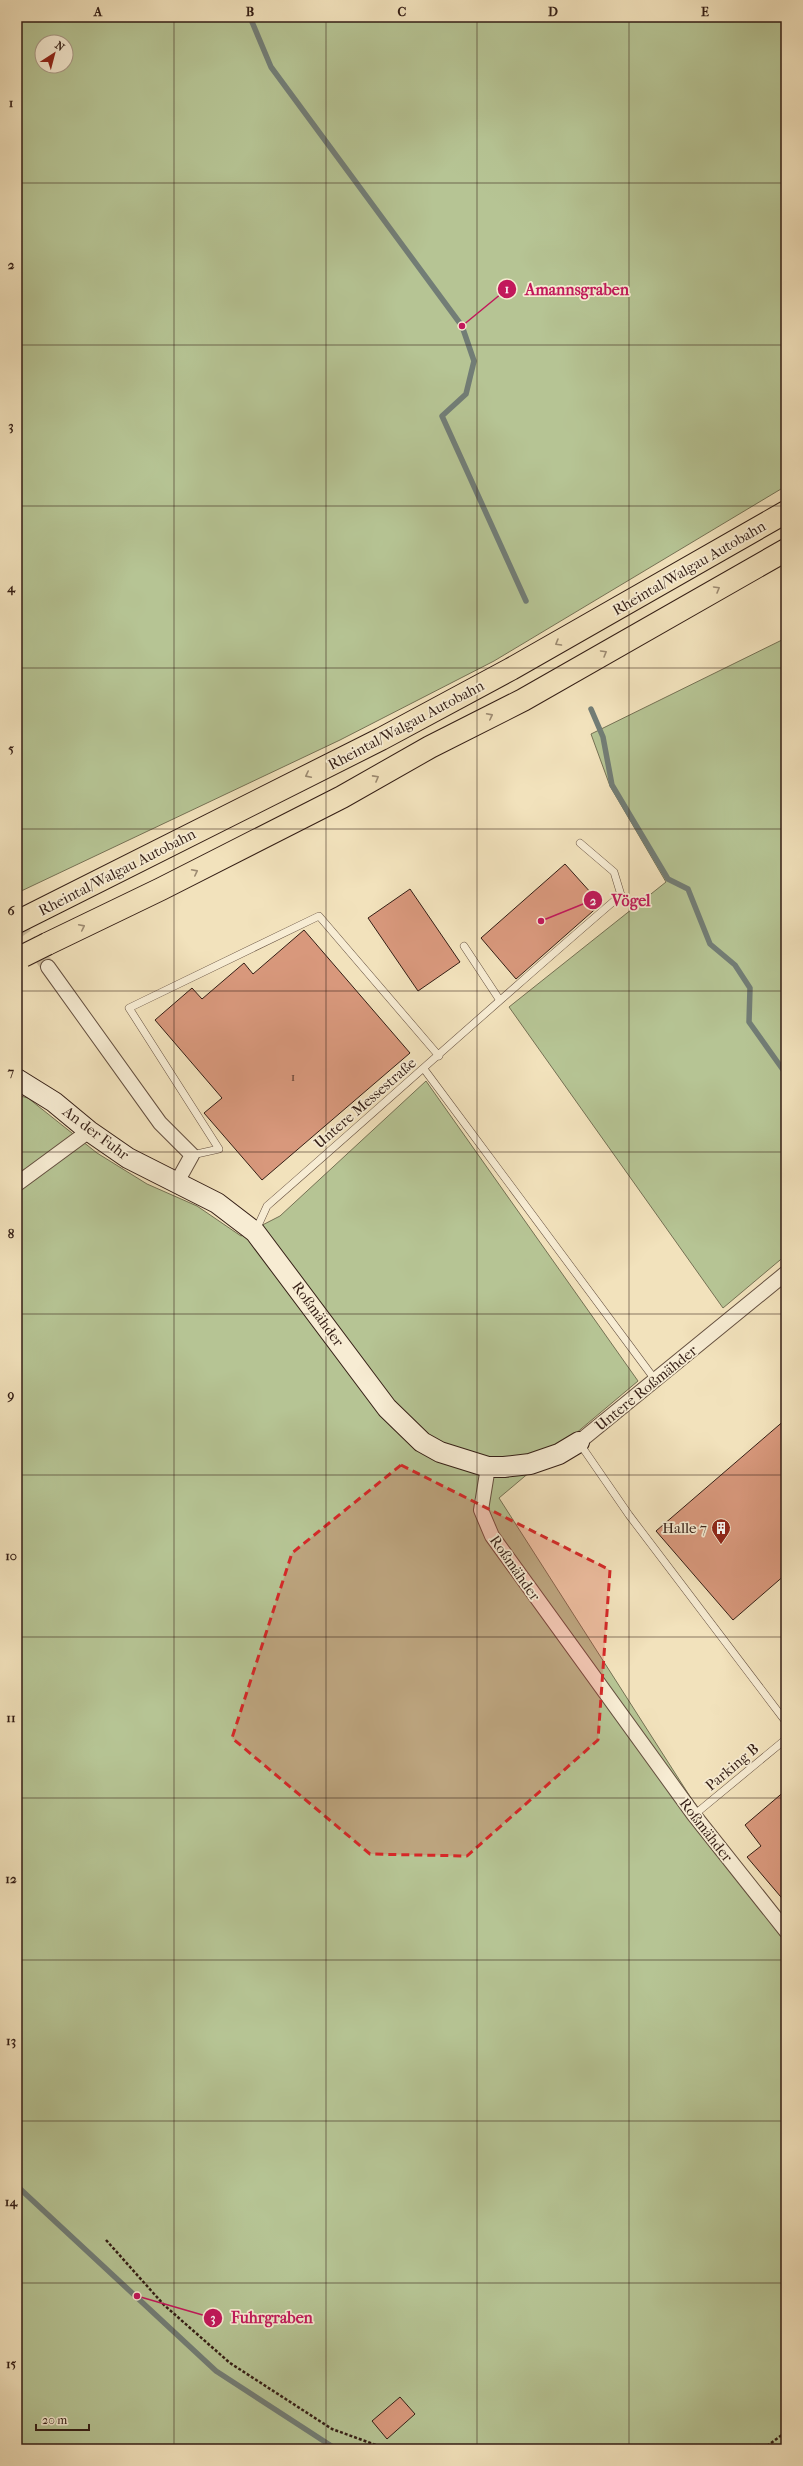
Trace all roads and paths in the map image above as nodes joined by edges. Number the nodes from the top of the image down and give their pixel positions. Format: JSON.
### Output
{"nodes":[{"id":1,"x":786,"y":512,"type":"edge"},
{"id":2,"x":786,"y":550,"type":"edge"},
{"id":3,"x":782,"y":680,"type":"dead end"},
{"id":4,"x":786,"y":685,"type":"edge"},
{"id":5,"x":580,"y":843,"type":"dead end"},
{"id":6,"x":22,"y":920,"type":"edge"},
{"id":7,"x":464,"y":946,"type":"dead end"},
{"id":8,"x":20,"y":958,"type":"edge"},
{"id":9,"x":48,"y":967,"type":"tunnel mouth"},
{"id":10,"x":499,"y":999,"type":"junction"},
{"id":11,"x":439,"y":1056,"type":"junction"},
{"id":12,"x":424,"y":1070,"type":"junction"},
{"id":13,"x":17,"y":1079,"type":"edge"},
{"id":14,"x":89,"y":1131,"type":"junction"},
{"id":15,"x":192,"y":1154,"type":"junction"},
{"id":16,"x":177,"y":1182,"type":"junction"},
{"id":17,"x":17,"y":1184,"type":"edge"},
{"id":18,"x":255,"y":1232,"type":"junction"},
{"id":19,"x":786,"y":1273,"type":"edge"},
{"id":20,"x":656,"y":1381,"type":"junction"},
{"id":21,"x":578,"y":1442,"type":"junction"},
{"id":22,"x":488,"y":1467,"type":"junction"},
{"id":23,"x":786,"y":1722,"type":"edge"},
{"id":24,"x":786,"y":1739,"type":"edge"},
{"id":25,"x":694,"y":1815,"type":"junction"},
{"id":26,"x":786,"y":1931,"type":"edge"},
{"id":27,"x":106,"y":2240,"type":"dead end"},
{"id":28,"x":786,"y":2432,"type":"edge"},
{"id":29,"x":387,"y":2449,"type":"edge"},
{"id":30,"x":763,"y":2449,"type":"edge"}],
"edges":[{"from":1,"to":6,"type":"highway","name":"Rheintal/Walgau Autobahn","one_way":true},
{"from":8,"to":2,"type":"highway","name":"Rheintal/Walgau Autobahn","one_way":true,"bridge":true},
{"from":3,"to":4,"type":"path"},
{"from":5,"to":10,"type":"lane","name":"Untere Messestraße"},
{"from":7,"to":10,"type":"lane"},
{"from":9,"to":15,"type":"street"},
{"from":10,"to":11,"type":"lane","name":"Untere Messestraße"},
{"from":11,"to":12,"type":"lane","name":"Untere Messestraße"},
{"from":11,"to":15,"type":"lane"},
{"from":12,"to":18,"type":"lane","name":"Untere Messestraße"},
{"from":12,"to":20,"type":"lane"},
{"from":13,"to":14,"type":"main road","name":"An der Fuhr"},
{"from":14,"to":16,"type":"main road","name":"An der Fuhr"},
{"from":14,"to":17,"type":"street"},
{"from":15,"to":16,"type":"street"},
{"from":16,"to":18,"type":"main road","name":"Roßmähder"},
{"from":18,"to":22,"type":"main road","name":"Roßmähder"},
{"from":19,"to":20,"type":"street","name":"Untere Roßmähder"},
{"from":20,"to":21,"type":"street","name":"Untere Roßmähder"},
{"from":21,"to":22,"type":"main road","name":"Untere Roßmähder"},
{"from":21,"to":23,"type":"lane"},
{"from":22,"to":25,"type":"street","name":"Roßmähder"},
{"from":24,"to":25,"type":"lane","name":"Parking B"},
{"from":25,"to":26,"type":"street","name":"Roßmähder"},
{"from":27,"to":29,"type":"path"},
{"from":28,"to":30,"type":"path"}]}
